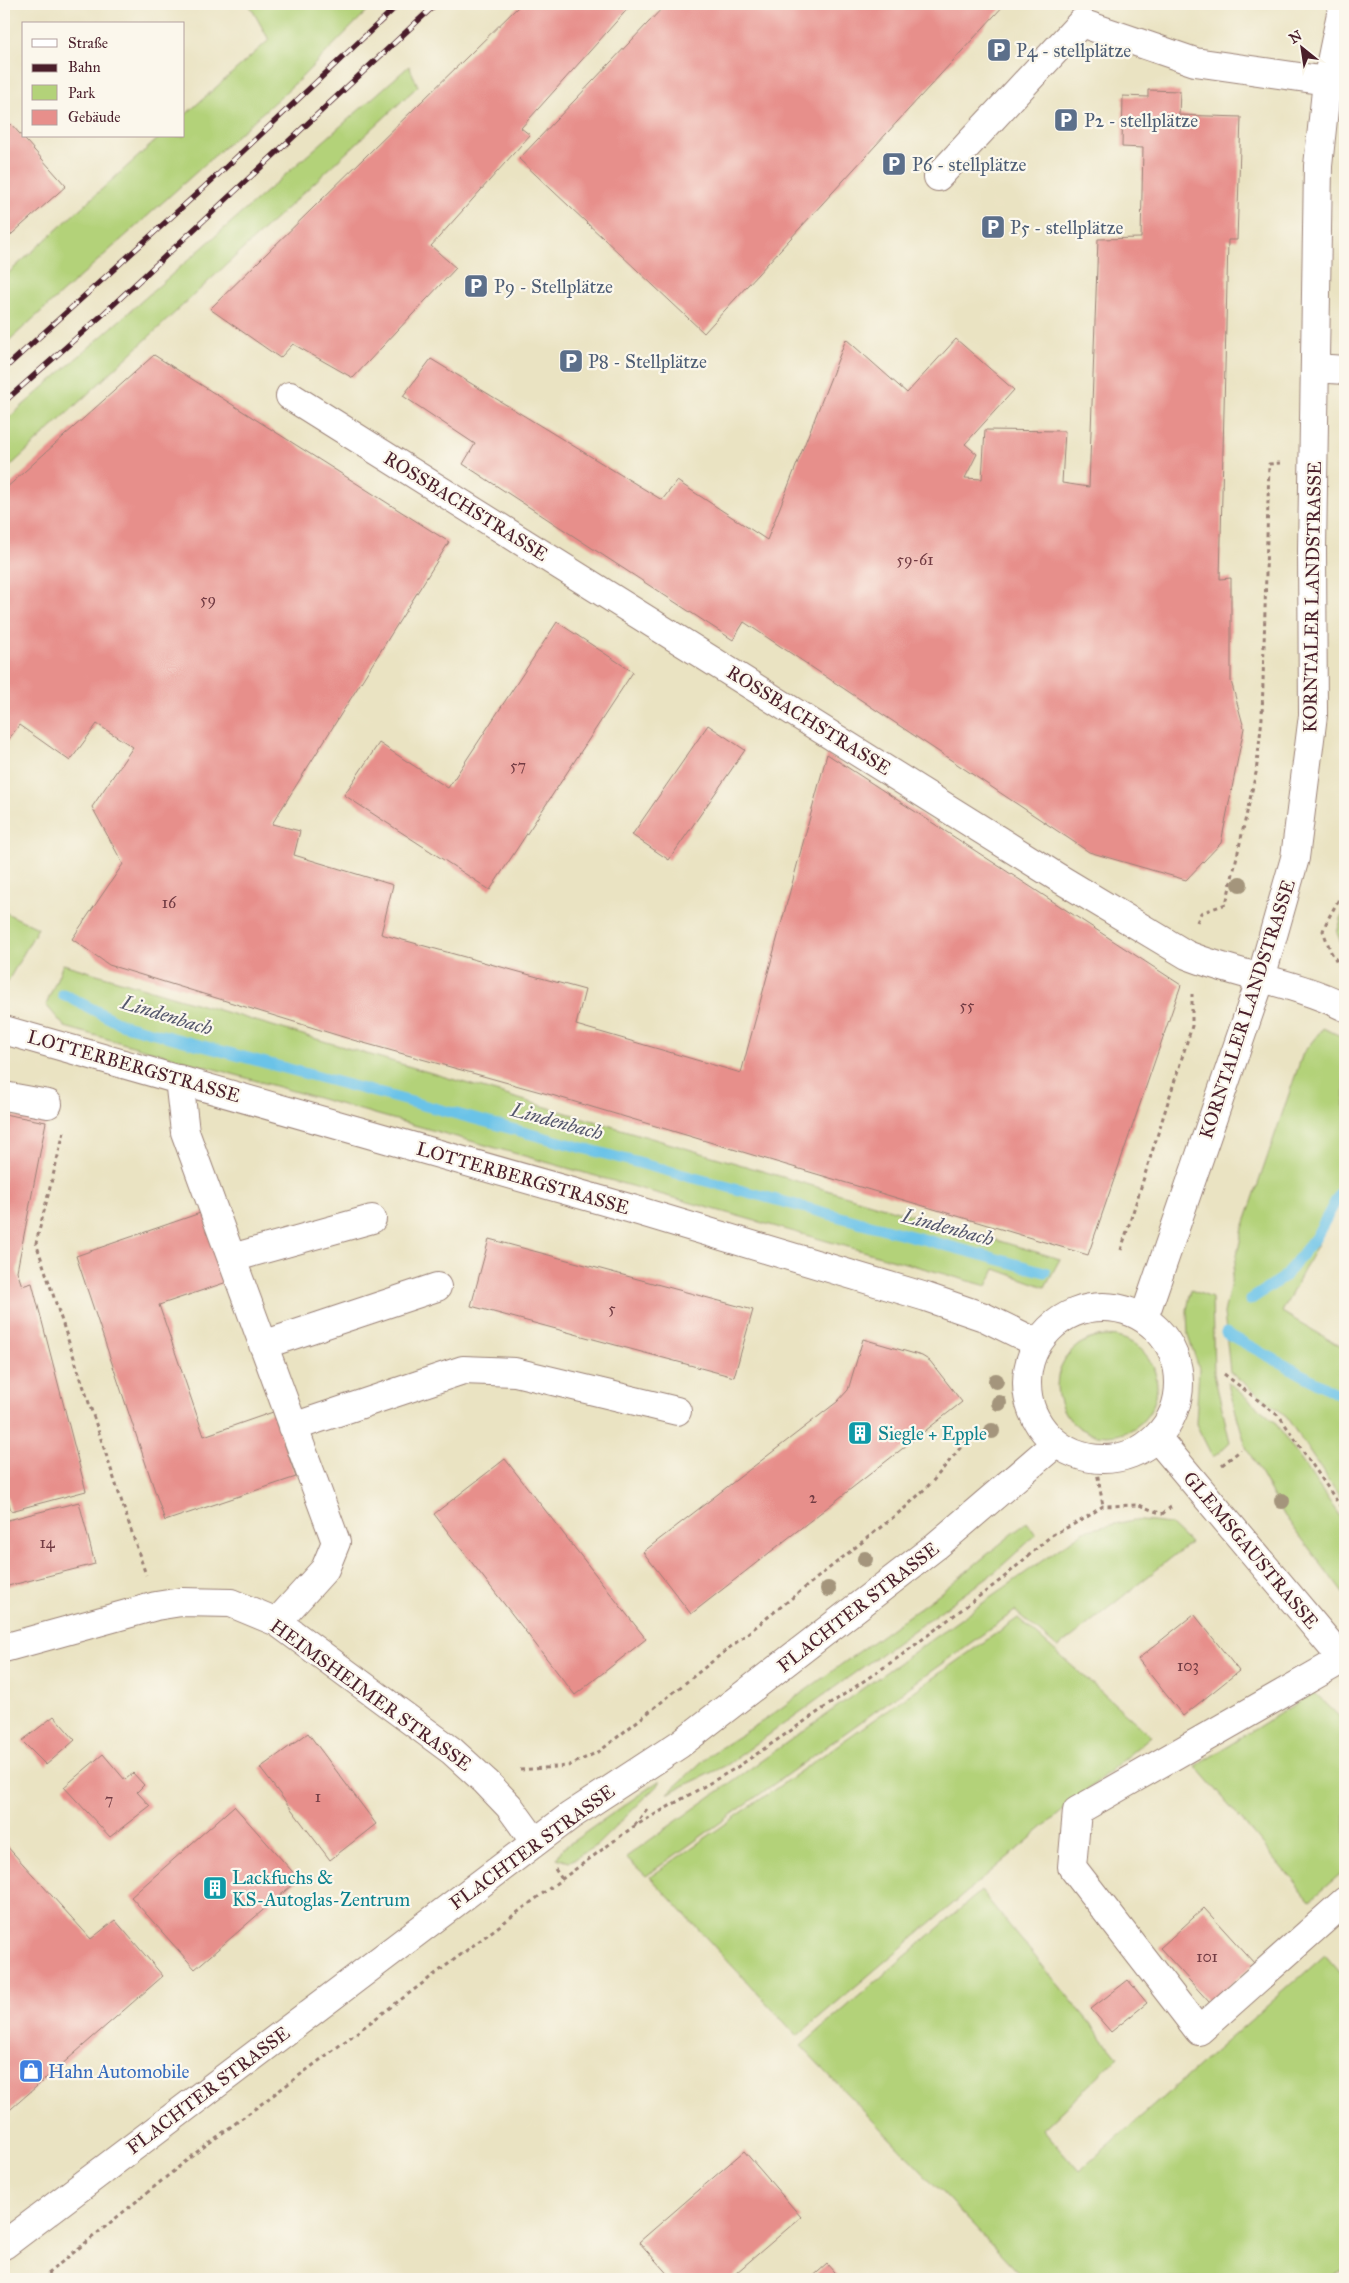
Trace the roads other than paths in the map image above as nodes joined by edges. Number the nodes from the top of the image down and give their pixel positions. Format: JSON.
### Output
{"nodes":[{"id":1,"x":1343,"y":4,"type":"edge"},
{"id":2,"x":1327,"y":81,"type":"junction"},
{"id":3,"x":938,"y":177,"type":"dead end"},
{"id":4,"x":1315,"y":368,"type":"junction"},
{"id":5,"x":1345,"y":370,"type":"edge"},
{"id":6,"x":290,"y":396,"type":"dead end"},
{"id":7,"x":1261,"y":978,"type":"junction"},
{"id":8,"x":1336,"y":1002,"type":"edge"},
{"id":9,"x":4,"y":1030,"type":"edge"},
{"id":10,"x":179,"y":1079,"type":"junction"},
{"id":11,"x":4,"y":1096,"type":"edge"},
{"id":12,"x":48,"y":1104,"type":"dead end"},
{"id":13,"x":372,"y":1219,"type":"dead end"},
{"id":14,"x":232,"y":1258,"type":"junction"},
{"id":15,"x":438,"y":1287,"type":"dead end"},
{"id":16,"x":1144,"y":1318,"type":"junction"},
{"id":17,"x":1037,"y":1343,"type":"junction"},
{"id":18,"x":263,"y":1345,"type":"junction"},
{"id":19,"x":678,"y":1411,"type":"dead end"},
{"id":20,"x":293,"y":1428,"type":"junction"},
{"id":21,"x":1157,"y":1438,"type":"junction"},
{"id":22,"x":1055,"y":1444,"type":"junction"},
{"id":23,"x":277,"y":1622,"type":"junction"},
{"id":24,"x":4,"y":1648,"type":"edge"},
{"id":25,"x":1344,"y":1661,"type":"edge"},
{"id":26,"x":535,"y":1842,"type":"junction"},
{"id":27,"x":1345,"y":1901,"type":"edge"},
{"id":28,"x":4,"y":2245,"type":"edge"}],
"edges":[{"from":1,"to":2,"type":"main road","name":"KORNTALER LANDSTRASSE"},
{"from":2,"to":3,"type":"main road"},
{"from":2,"to":4,"type":"main road","name":"KORNTALER LANDSTRASSE"},
{"from":4,"to":5,"type":"main road"},
{"from":4,"to":7,"type":"main road","name":"KORNTALER LANDSTRASSE"},
{"from":6,"to":7,"type":"main road","name":"ROSSBACHSTRASSE"},
{"from":7,"to":8,"type":"main road","name":"ROSSBACHSTRASSE"},
{"from":7,"to":16,"type":"main road","name":"KORNTALER LANDSTRASSE"},
{"from":9,"to":10,"type":"main road","name":"LOTTERBERGSTRASSE"},
{"from":10,"to":14,"type":"main road"},
{"from":10,"to":17,"type":"main road","name":"LOTTERBERGSTRASSE"},
{"from":11,"to":12,"type":"main road"},
{"from":13,"to":14,"type":"main road"},
{"from":14,"to":18,"type":"main road"},
{"from":15,"to":18,"type":"main road"},
{"from":16,"to":17,"type":"main road"},
{"from":16,"to":21,"type":"main road"},
{"from":17,"to":22,"type":"main road"},
{"from":18,"to":20,"type":"main road"},
{"from":19,"to":20,"type":"main road"},
{"from":20,"to":23,"type":"main road"},
{"from":21,"to":22,"type":"main road"},
{"from":21,"to":25,"type":"main road","name":"GLEMSGAUSTRASSE"},
{"from":22,"to":26,"type":"main road","name":"FLACHTER STRASSE"},
{"from":23,"to":24,"type":"main road","name":"HEIMSHEIMER STRASSE"},
{"from":23,"to":26,"type":"main road","name":"HEIMSHEIMER STRASSE"},
{"from":25,"to":27,"type":"main road"},
{"from":26,"to":28,"type":"main road","name":"FLACHTER STRASSE"}]}
